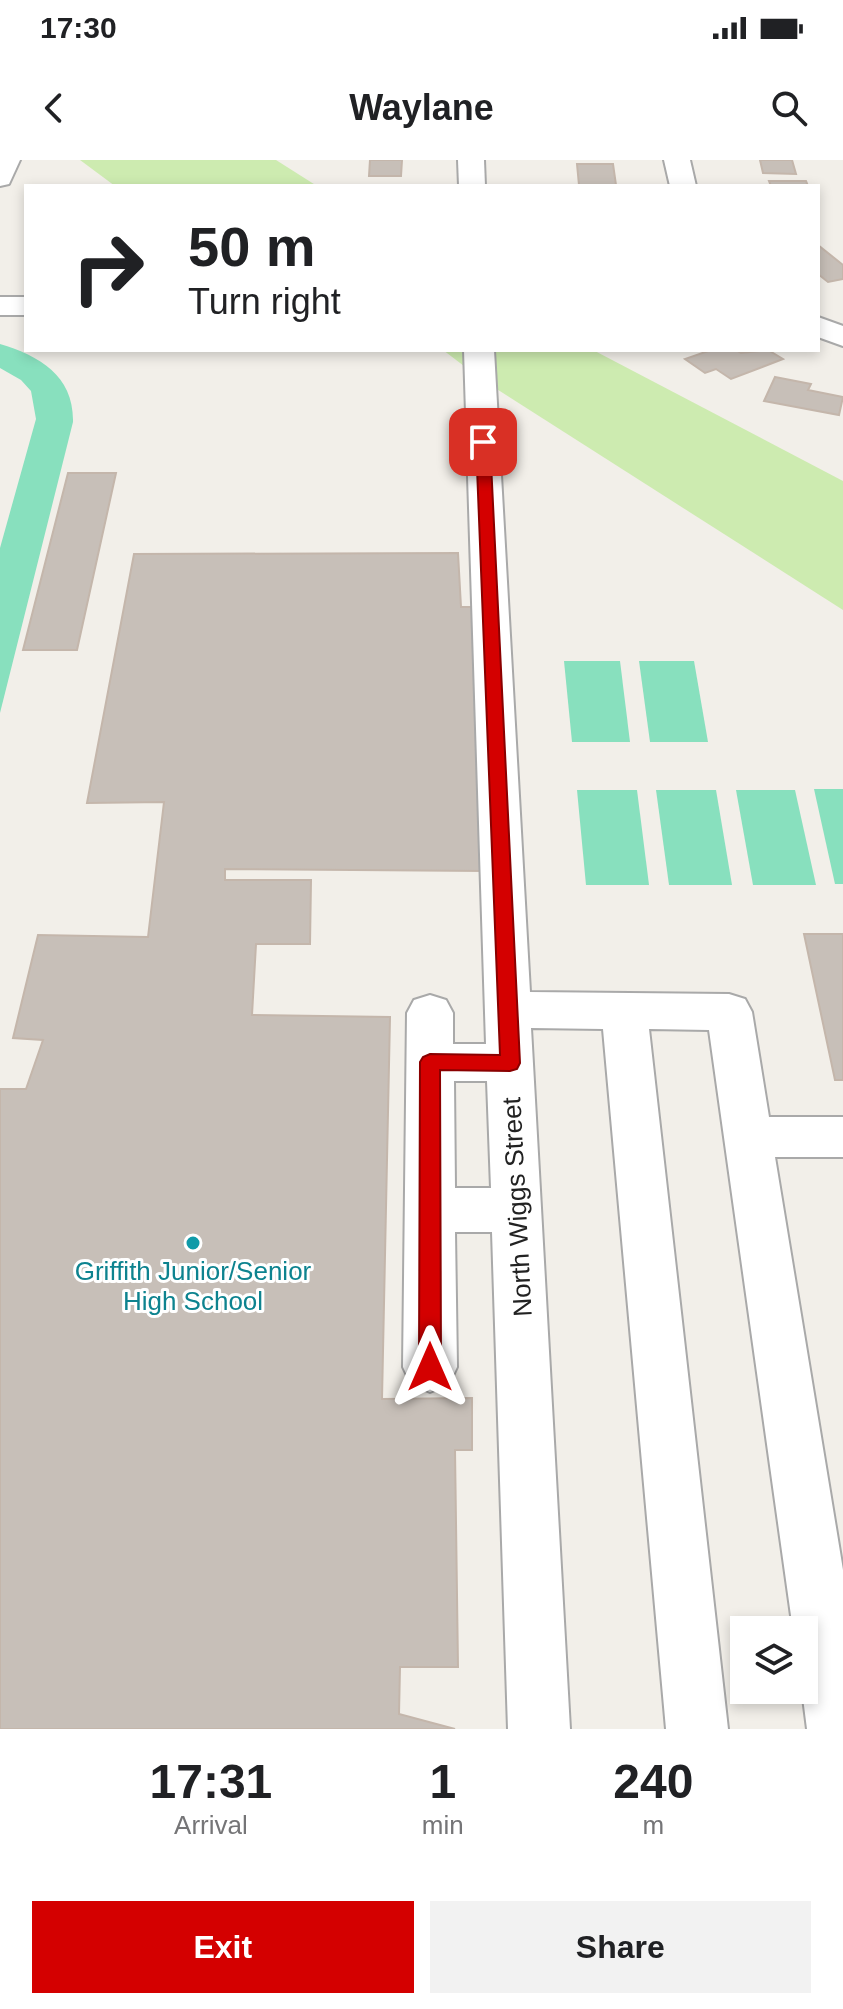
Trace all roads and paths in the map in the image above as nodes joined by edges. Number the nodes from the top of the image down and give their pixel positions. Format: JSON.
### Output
{"nodes":[{"id":1,"x":7,"y":160,"type":"edge"},
{"id":2,"x":471,"y":160,"type":"edge"},
{"id":3,"x":677,"y":160,"type":"edge"},
{"id":4,"x":0,"y":178,"type":"edge"},
{"id":5,"x":472,"y":184,"type":"edge"},
{"id":6,"x":683,"y":184,"type":"edge"},
{"id":7,"x":0,"y":306,"type":"edge"},
{"id":8,"x":24,"y":306,"type":"edge"},
{"id":9,"x":820,"y":327,"type":"edge"},
{"id":10,"x":843,"y":337,"type":"edge"},
{"id":11,"x":479,"y":352,"type":"edge"},
{"id":12,"x":508,"y":1010,"type":"junction"},
{"id":13,"x":624,"y":1011,"type":"junction"},
{"id":14,"x":430,"y":1013,"type":"dead end"},
{"id":15,"x":430,"y":1062,"type":"junction"},
{"id":16,"x":510,"y":1063,"type":"junction"},
{"id":17,"x":748,"y":1137,"type":"junction"},
{"id":18,"x":843,"y":1137,"type":"edge"},
{"id":19,"x":430,"y":1210,"type":"junction"},
{"id":20,"x":517,"y":1210,"type":"junction"},
{"id":21,"x":430,"y":1367,"type":"dead end"},
{"id":22,"x":539,"y":1729,"type":"edge"},
{"id":23,"x":697,"y":1729,"type":"edge"},
{"id":24,"x":838,"y":1729,"type":"edge"}],
"edges":[{"from":1,"to":4,"type":"street"},
{"from":2,"to":5,"type":"street"},
{"from":3,"to":6,"type":"street"},
{"from":7,"to":8,"type":"street"},
{"from":9,"to":10,"type":"street"},
{"from":11,"to":12,"type":"street","name":"North Wiggs Street"},
{"from":12,"to":13,"type":"street"},
{"from":12,"to":16,"type":"street","name":"North Wiggs Street"},
{"from":13,"to":17,"type":"street"},
{"from":13,"to":23,"type":"street"},
{"from":14,"to":15,"type":"street"},
{"from":15,"to":16,"type":"street"},
{"from":15,"to":19,"type":"street"},
{"from":16,"to":20,"type":"street","name":"North Wiggs Street"},
{"from":17,"to":18,"type":"street"},
{"from":17,"to":24,"type":"street"},
{"from":19,"to":20,"type":"street"},
{"from":19,"to":21,"type":"street"},
{"from":20,"to":22,"type":"street","name":"North Wiggs Street"}]}
